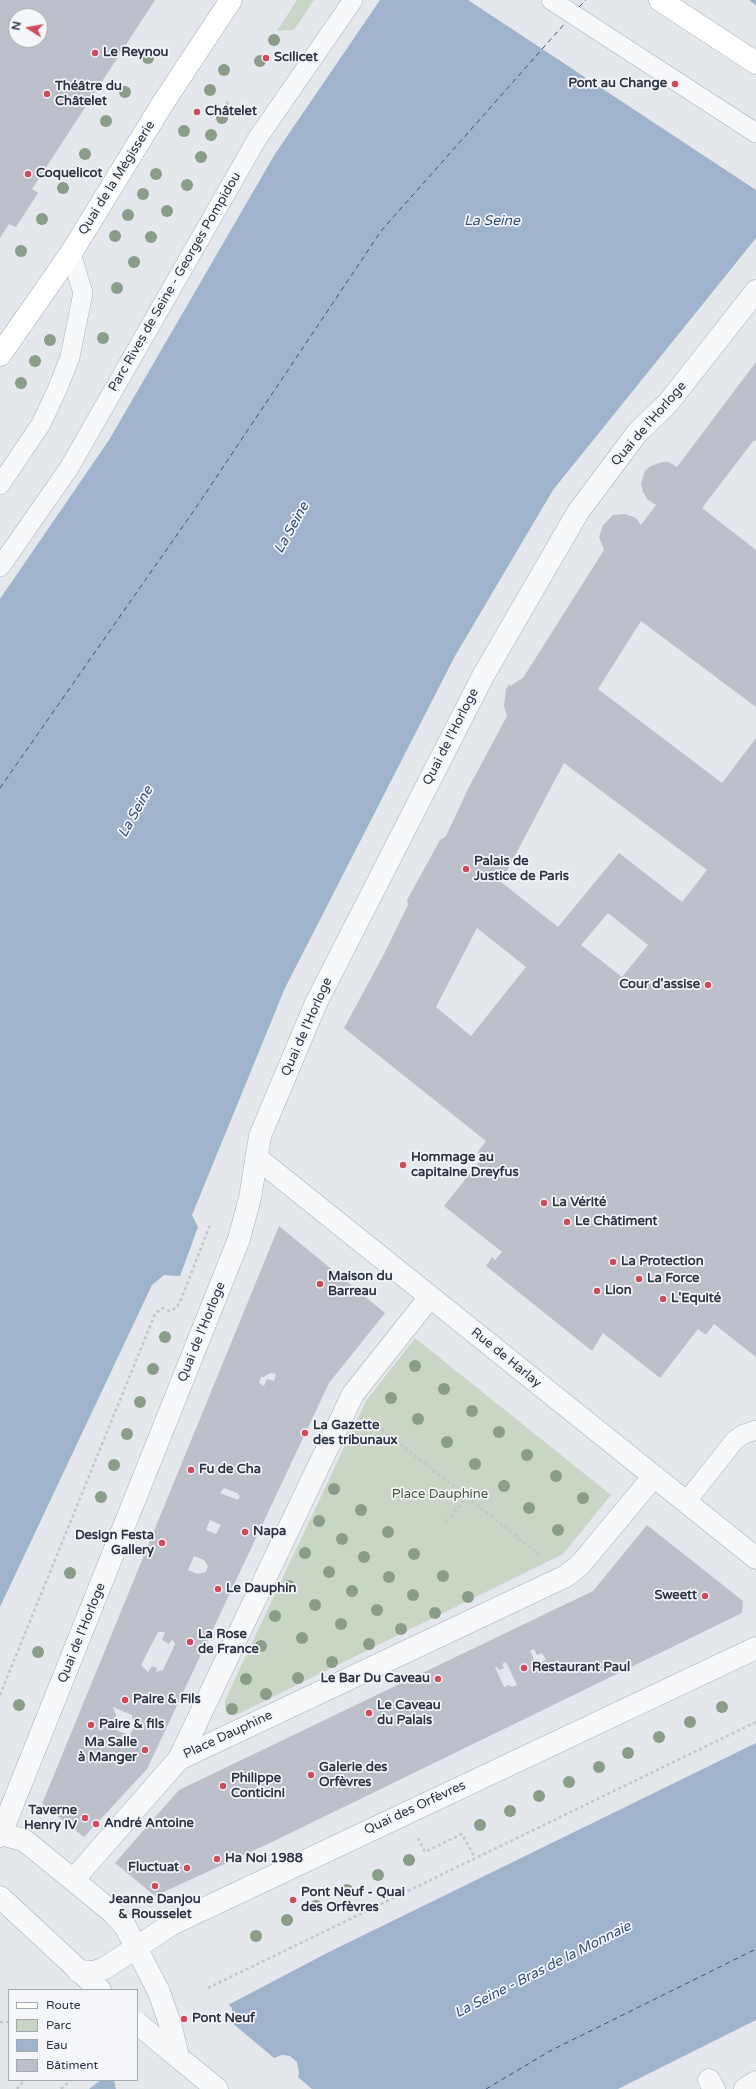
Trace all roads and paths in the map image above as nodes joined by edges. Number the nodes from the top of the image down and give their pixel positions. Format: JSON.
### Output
{"nodes":[{"id":1,"x":231,"y":0,"type":"edge"},
{"id":2,"x":353,"y":0,"type":"edge"},
{"id":3,"x":551,"y":0,"type":"edge"},
{"id":4,"x":660,"y":0,"type":"edge"},
{"id":5,"x":756,"y":63,"type":"edge"},
{"id":6,"x":756,"y":133,"type":"edge"},
{"id":7,"x":71,"y":253,"type":"junction"},
{"id":8,"x":756,"y":291,"type":"edge"},
{"id":9,"x":0,"y":355,"type":"edge"},
{"id":10,"x":0,"y":485,"type":"edge"},
{"id":11,"x":0,"y":567,"type":"edge"},
{"id":12,"x":257,"y":1158,"type":"junction"},
{"id":13,"x":210,"y":1225,"type":"dead end"},
{"id":14,"x":430,"y":1297,"type":"junction"},
{"id":15,"x":348,"y":1403,"type":"junction"},
{"id":16,"x":756,"y":1430,"type":"edge"},
{"id":17,"x":654,"y":1476,"type":"junction"},
{"id":18,"x":467,"y":1497,"type":"junction"},
{"id":19,"x":686,"y":1502,"type":"junction"},
{"id":20,"x":446,"y":1522,"type":"dead end"},
{"id":21,"x":756,"y":1558,"type":"edge"},
{"id":22,"x":547,"y":1560,"type":"dead end"},
{"id":23,"x":756,"y":1648,"type":"edge"},
{"id":24,"x":0,"y":1695,"type":"edge"},
{"id":25,"x":756,"y":1722,"type":"edge"},
{"id":26,"x":179,"y":1760,"type":"junction"},
{"id":27,"x":0,"y":1834,"type":"edge"},
{"id":28,"x":418,"y":1838,"type":"dead end"},
{"id":29,"x":475,"y":1858,"type":"junction"},
{"id":30,"x":74,"y":1879,"type":"junction"},
{"id":31,"x":0,"y":1897,"type":"edge"},
{"id":32,"x":137,"y":1947,"type":"junction"},
{"id":33,"x":78,"y":1970,"type":"junction"},
{"id":34,"x":208,"y":1988,"type":"dead end"},
{"id":35,"x":99,"y":1989,"type":"edge"},
{"id":36,"x":138,"y":2024,"type":"edge"},
{"id":37,"x":178,"y":2057,"type":"junction"},
{"id":38,"x":23,"y":2081,"type":"edge"},
{"id":39,"x":70,"y":2081,"type":"edge"},
{"id":40,"x":756,"y":2082,"type":"edge"},
{"id":41,"x":17,"y":2089,"type":"edge"},
{"id":42,"x":61,"y":2089,"type":"edge"},
{"id":43,"x":217,"y":2089,"type":"edge"},
{"id":44,"x":745,"y":2089,"type":"edge"}],
"edges":[{"from":1,"to":7,"type":"main road","name":"Quai de la Mégisserie"},
{"from":2,"to":11,"type":"lane","name":"Parc Rives de Seine - Georges Pompidou"},
{"from":3,"to":6,"type":"lane"},
{"from":4,"to":5,"type":"main road"},
{"from":7,"to":9,"type":"main road","name":"Quai de la Mégisserie"},
{"from":7,"to":10,"type":"lane"},
{"from":8,"to":12,"type":"street","name":"Quai de l'Horloge"},
{"from":12,"to":14,"type":"street","name":"Rue de Harlay"},
{"from":12,"to":27,"type":"street","name":"Quai de l'Horloge"},
{"from":13,"to":24,"type":"path"},
{"from":14,"to":15,"type":"street","name":"Place Dauphine"},
{"from":14,"to":17,"type":"street","name":"Rue de Harlay"},
{"from":15,"to":18,"type":"path"},
{"from":15,"to":26,"type":"street","name":"Place Dauphine"},
{"from":16,"to":19,"type":"lane"},
{"from":17,"to":19,"type":"street","name":"Rue de Harlay"},
{"from":17,"to":26,"type":"street","name":"Place Dauphine"},
{"from":18,"to":20,"type":"path"},
{"from":18,"to":22,"type":"path"},
{"from":19,"to":21,"type":"street","name":"Rue de Harlay"},
{"from":23,"to":32,"type":"street","name":"Quai des Orfèvres"},
{"from":25,"to":29,"type":"path"},
{"from":26,"to":30,"type":"street"},
{"from":27,"to":30,"type":"street"},
{"from":28,"to":29,"type":"path"},
{"from":29,"to":34,"type":"path"},
{"from":30,"to":32,"type":"street"},
{"from":31,"to":33,"type":"street"},
{"from":32,"to":33,"type":"street","name":"Quai des Orfèvres"},
{"from":32,"to":37,"type":"street","bridge":true},
{"from":33,"to":35,"type":"street"},
{"from":36,"to":37,"type":"street","bridge":true},
{"from":37,"to":43,"type":"street"},
{"from":38,"to":41,"type":"path"},
{"from":39,"to":42,"type":"path"},
{"from":40,"to":44,"type":"street"}]}
